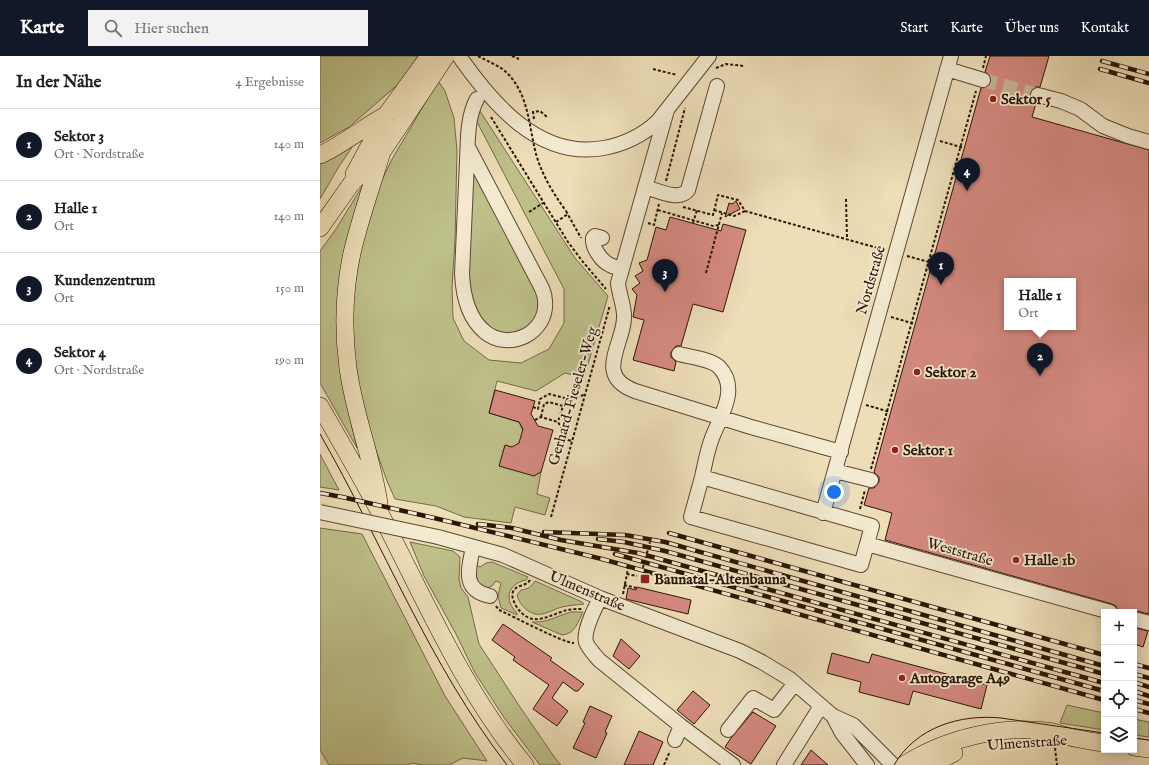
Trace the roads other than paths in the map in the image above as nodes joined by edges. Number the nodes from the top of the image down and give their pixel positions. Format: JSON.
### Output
{"nodes":[{"id":1,"x":429,"y":56,"type":"edge"},
{"id":2,"x":446,"y":56,"type":"edge"},
{"id":3,"x":459,"y":56,"type":"edge"},
{"id":4,"x":712,"y":62,"type":"edge"},
{"id":5,"x":949,"y":63,"type":"edge"},
{"id":6,"x":982,"y":79,"type":"tunnel mouth"},
{"id":7,"x":717,"y":86,"type":"dead end"},
{"id":8,"x":1038,"y":95,"type":"tunnel mouth"},
{"id":9,"x":477,"y":99,"type":"road end"},
{"id":10,"x":667,"y":110,"type":"junction"},
{"id":11,"x":386,"y":115,"type":"junction"},
{"id":12,"x":1149,"y":142,"type":"edge"},
{"id":13,"x":468,"y":147,"type":"junction"},
{"id":14,"x":382,"y":152,"type":"junction"},
{"id":15,"x":320,"y":155,"type":"edge"},
{"id":16,"x":351,"y":184,"type":"junction"},
{"id":17,"x":645,"y":187,"type":"junction"},
{"id":18,"x":320,"y":228,"type":"edge"},
{"id":19,"x":602,"y":238,"type":"dead end"},
{"id":20,"x":622,"y":269,"type":"junction"},
{"id":21,"x":678,"y":354,"type":"dead end"},
{"id":22,"x":320,"y":406,"type":"edge"},
{"id":23,"x":721,"y":417,"type":"junction"},
{"id":24,"x":841,"y":452,"type":"junction"},
{"id":25,"x":835,"y":471,"type":"junction"},
{"id":26,"x":702,"y":477,"type":"junction"},
{"id":27,"x":870,"y":480,"type":"road end"},
{"id":28,"x":320,"y":512,"type":"edge"},
{"id":29,"x":824,"y":513,"type":"junction"},
{"id":30,"x":381,"y":515,"type":"junction"},
{"id":31,"x":867,"y":544,"type":"junction"},
{"id":32,"x":473,"y":547,"type":"junction"},
{"id":33,"x":490,"y":596,"type":"road end"},
{"id":34,"x":600,"y":598,"type":"junction"},
{"id":35,"x":1101,"y":609,"type":"edge"},
{"id":36,"x":1137,"y":620,"type":"edge"},
{"id":37,"x":1149,"y":623,"type":"edge"},
{"id":38,"x":795,"y":683,"type":"junction"},
{"id":39,"x":821,"y":706,"type":"junction"},
{"id":40,"x":833,"y":716,"type":"junction"},
{"id":41,"x":681,"y":726,"type":"junction"},
{"id":42,"x":728,"y":730,"type":"dead end"},
{"id":43,"x":1079,"y":739,"type":"junction"},
{"id":44,"x":675,"y":740,"type":"road end"},
{"id":45,"x":1101,"y":743,"type":"edge"},
{"id":46,"x":1137,"y":747,"type":"edge"},
{"id":47,"x":1149,"y":749,"type":"edge"},
{"id":48,"x":525,"y":765,"type":"edge"},
{"id":49,"x":733,"y":765,"type":"edge"},
{"id":50,"x":784,"y":765,"type":"edge"},
{"id":51,"x":867,"y":765,"type":"edge"},
{"id":52,"x":893,"y":765,"type":"edge"},
{"id":53,"x":904,"y":765,"type":"edge"},
{"id":54,"x":930,"y":765,"type":"edge"}],
"edges":[{"from":1,"to":11,"type":"main road"},
{"from":2,"to":14,"type":"main road"},
{"from":3,"to":10,"type":"street"},
{"from":4,"to":10,"type":"street"},
{"from":5,"to":6,"type":"street"},
{"from":5,"to":24,"type":"street","name":"Nordstraße"},
{"from":7,"to":17,"type":"street"},
{"from":8,"to":12,"type":"street"},
{"from":9,"to":13,"type":"street"},
{"from":10,"to":17,"type":"street"},
{"from":11,"to":15,"type":"main road"},
{"from":11,"to":16,"type":"main road"},
{"from":13,"to":13,"type":"street"},
{"from":14,"to":16,"type":"main road"},
{"from":14,"to":30,"type":"main road"},
{"from":16,"to":18,"type":"main road"},
{"from":17,"to":20,"type":"street"},
{"from":19,"to":20,"type":"street"},
{"from":20,"to":23,"type":"street"},
{"from":21,"to":23,"type":"street"},
{"from":22,"to":30,"type":"main road"},
{"from":23,"to":24,"type":"street"},
{"from":23,"to":26,"type":"street"},
{"from":24,"to":25,"type":"street","name":"Nordstraße"},
{"from":25,"to":27,"type":"street"},
{"from":25,"to":29,"type":"street","name":"Nordstraße"},
{"from":26,"to":29,"type":"street"},
{"from":26,"to":31,"type":"street"},
{"from":28,"to":32,"type":"street","name":"Ulmenstraße","bridge":true},
{"from":29,"to":31,"type":"street"},
{"from":30,"to":48,"type":"main road"},
{"from":31,"to":35,"type":"street","name":"Weststraße"},
{"from":32,"to":33,"type":"street"},
{"from":32,"to":34,"type":"street","name":"Ulmenstraße"},
{"from":34,"to":38,"type":"street","name":"Ulmenstraße"},
{"from":34,"to":41,"type":"street"},
{"from":36,"to":37,"type":"street"},
{"from":38,"to":39,"type":"street","name":"Ulmenstraße"},
{"from":38,"to":42,"type":"street"},
{"from":39,"to":40,"type":"street","name":"Ulmenstraße"},
{"from":39,"to":50,"type":"street"},
{"from":40,"to":51,"type":"street","name":"Ulmenstraße"},
{"from":40,"to":52,"type":"street","name":"Ulmenstraße"},
{"from":41,"to":44,"type":"street"},
{"from":41,"to":49,"type":"street"},
{"from":43,"to":45,"type":"main road","name":"Ulmenstraße"},
{"from":43,"to":53,"type":"main road","name":"Ulmenstraße"},
{"from":43,"to":54,"type":"main road","name":"Ulmenstraße"},
{"from":46,"to":47,"type":"main road"}]}
